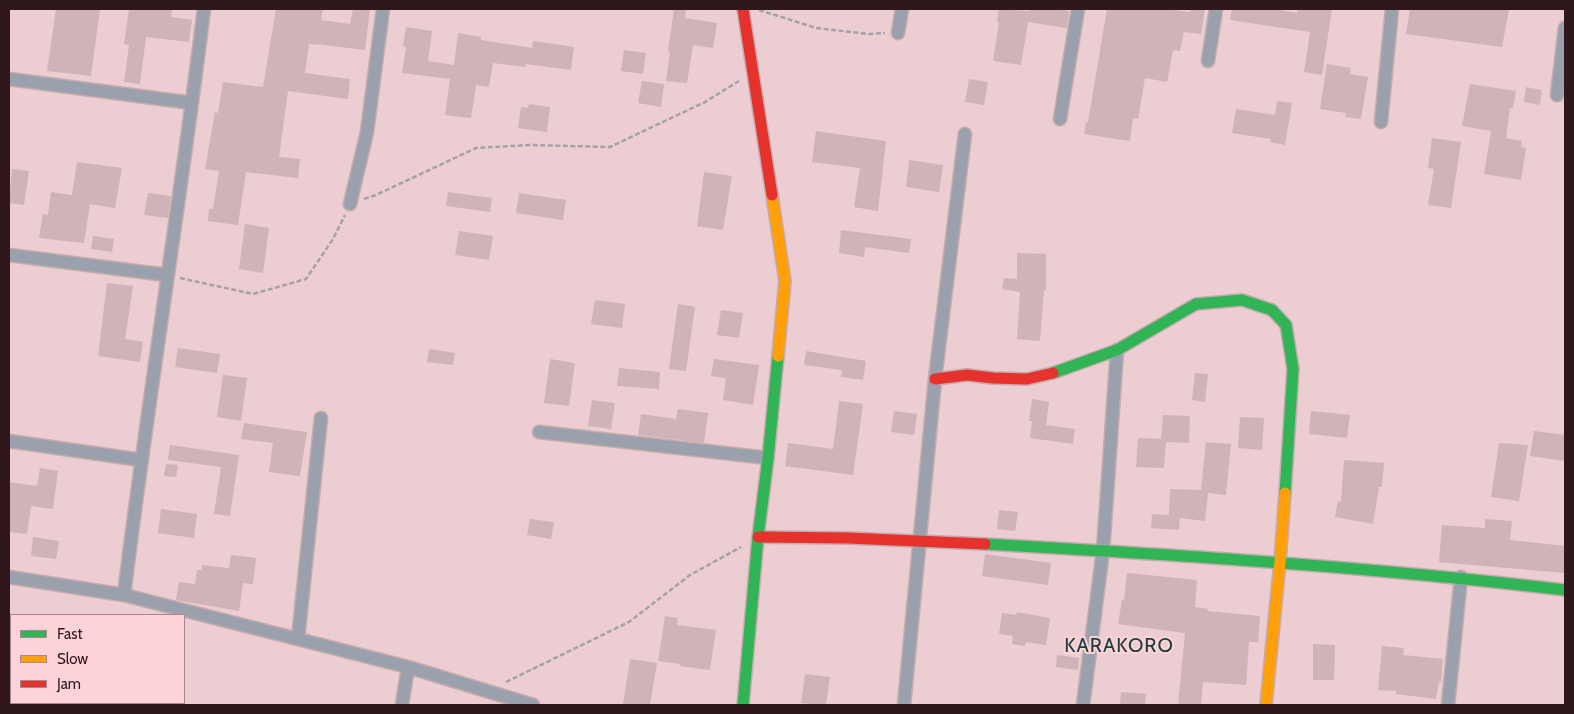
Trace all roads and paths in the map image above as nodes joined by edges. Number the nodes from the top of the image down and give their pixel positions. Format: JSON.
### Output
{"nodes":[{"id":1,"x":204,"y":9,"type":"edge"},
{"id":2,"x":383,"y":9,"type":"edge"},
{"id":3,"x":743,"y":9,"type":"edge"},
{"id":4,"x":755,"y":9,"type":"edge"},
{"id":5,"x":902,"y":9,"type":"edge"},
{"id":6,"x":1078,"y":9,"type":"edge"},
{"id":7,"x":1216,"y":9,"type":"edge"},
{"id":8,"x":1392,"y":9,"type":"edge"},
{"id":9,"x":1565,"y":28,"type":"edge"},
{"id":10,"x":898,"y":33,"type":"joint"},
{"id":11,"x":1208,"y":61,"type":"dead end"},
{"id":12,"x":753,"y":73,"type":"junction"},
{"id":13,"x":9,"y":79,"type":"edge"},
{"id":14,"x":1557,"y":95,"type":"dead end"},
{"id":15,"x":192,"y":103,"type":"junction"},
{"id":16,"x":1060,"y":119,"type":"dead end"},
{"id":17,"x":1381,"y":122,"type":"dead end"},
{"id":18,"x":966,"y":134,"type":"dead end"},
{"id":19,"x":350,"y":204,"type":"junction"},
{"id":20,"x":9,"y":256,"type":"edge"},
{"id":21,"x":168,"y":275,"type":"junction"},
{"id":22,"x":1117,"y":350,"type":"junction"},
{"id":23,"x":935,"y":379,"type":"junction"},
{"id":24,"x":321,"y":418,"type":"dead end"},
{"id":25,"x":539,"y":432,"type":"dead end"},
{"id":26,"x":9,"y":441,"type":"edge"},
{"id":27,"x":768,"y":458,"type":"junction"},
{"id":28,"x":141,"y":460,"type":"junction"},
{"id":29,"x":758,"y":537,"type":"junction"},
{"id":30,"x":920,"y":540,"type":"junction"},
{"id":31,"x":1103,"y":551,"type":"junction"},
{"id":32,"x":1280,"y":562,"type":"junction"},
{"id":33,"x":9,"y":577,"type":"edge"},
{"id":34,"x":1461,"y":577,"type":"junction"},
{"id":35,"x":1565,"y":590,"type":"edge"},
{"id":36,"x":124,"y":595,"type":"junction"},
{"id":37,"x":298,"y":639,"type":"junction"},
{"id":38,"x":408,"y":667,"type":"junction"},
{"id":39,"x":486,"y":691,"type":"junction"},
{"id":40,"x":402,"y":705,"type":"edge"},
{"id":41,"x":533,"y":705,"type":"edge"},
{"id":42,"x":743,"y":705,"type":"edge"},
{"id":43,"x":904,"y":705,"type":"edge"},
{"id":44,"x":1083,"y":705,"type":"edge"},
{"id":45,"x":1266,"y":705,"type":"edge"},
{"id":46,"x":1448,"y":705,"type":"edge"}],
"edges":[{"from":1,"to":15,"type":"street"},
{"from":2,"to":19,"type":"street"},
{"from":3,"to":12,"type":"street"},
{"from":4,"to":10,"type":"path"},
{"from":5,"to":10,"type":"street"},
{"from":6,"to":16,"type":"street"},
{"from":7,"to":11,"type":"street"},
{"from":8,"to":17,"type":"street"},
{"from":9,"to":14,"type":"street"},
{"from":12,"to":19,"type":"path"},
{"from":12,"to":27,"type":"street"},
{"from":13,"to":15,"type":"street"},
{"from":15,"to":21,"type":"street"},
{"from":18,"to":23,"type":"street"},
{"from":19,"to":21,"type":"path"},
{"from":20,"to":21,"type":"street"},
{"from":21,"to":28,"type":"street"},
{"from":22,"to":23,"type":"street"},
{"from":22,"to":31,"type":"street"},
{"from":22,"to":32,"type":"street"},
{"from":23,"to":30,"type":"street"},
{"from":24,"to":37,"type":"street"},
{"from":25,"to":27,"type":"street"},
{"from":26,"to":28,"type":"street"},
{"from":27,"to":29,"type":"street"},
{"from":28,"to":36,"type":"street"},
{"from":29,"to":30,"type":"street"},
{"from":29,"to":39,"type":"path"},
{"from":29,"to":42,"type":"street"},
{"from":30,"to":31,"type":"street"},
{"from":30,"to":43,"type":"street"},
{"from":31,"to":32,"type":"street"},
{"from":31,"to":44,"type":"street"},
{"from":32,"to":34,"type":"street"},
{"from":32,"to":45,"type":"street"},
{"from":33,"to":36,"type":"street"},
{"from":34,"to":35,"type":"street"},
{"from":34,"to":46,"type":"street"},
{"from":36,"to":37,"type":"street"},
{"from":37,"to":38,"type":"street"},
{"from":38,"to":39,"type":"street"},
{"from":38,"to":40,"type":"street"},
{"from":39,"to":41,"type":"street"}]}
